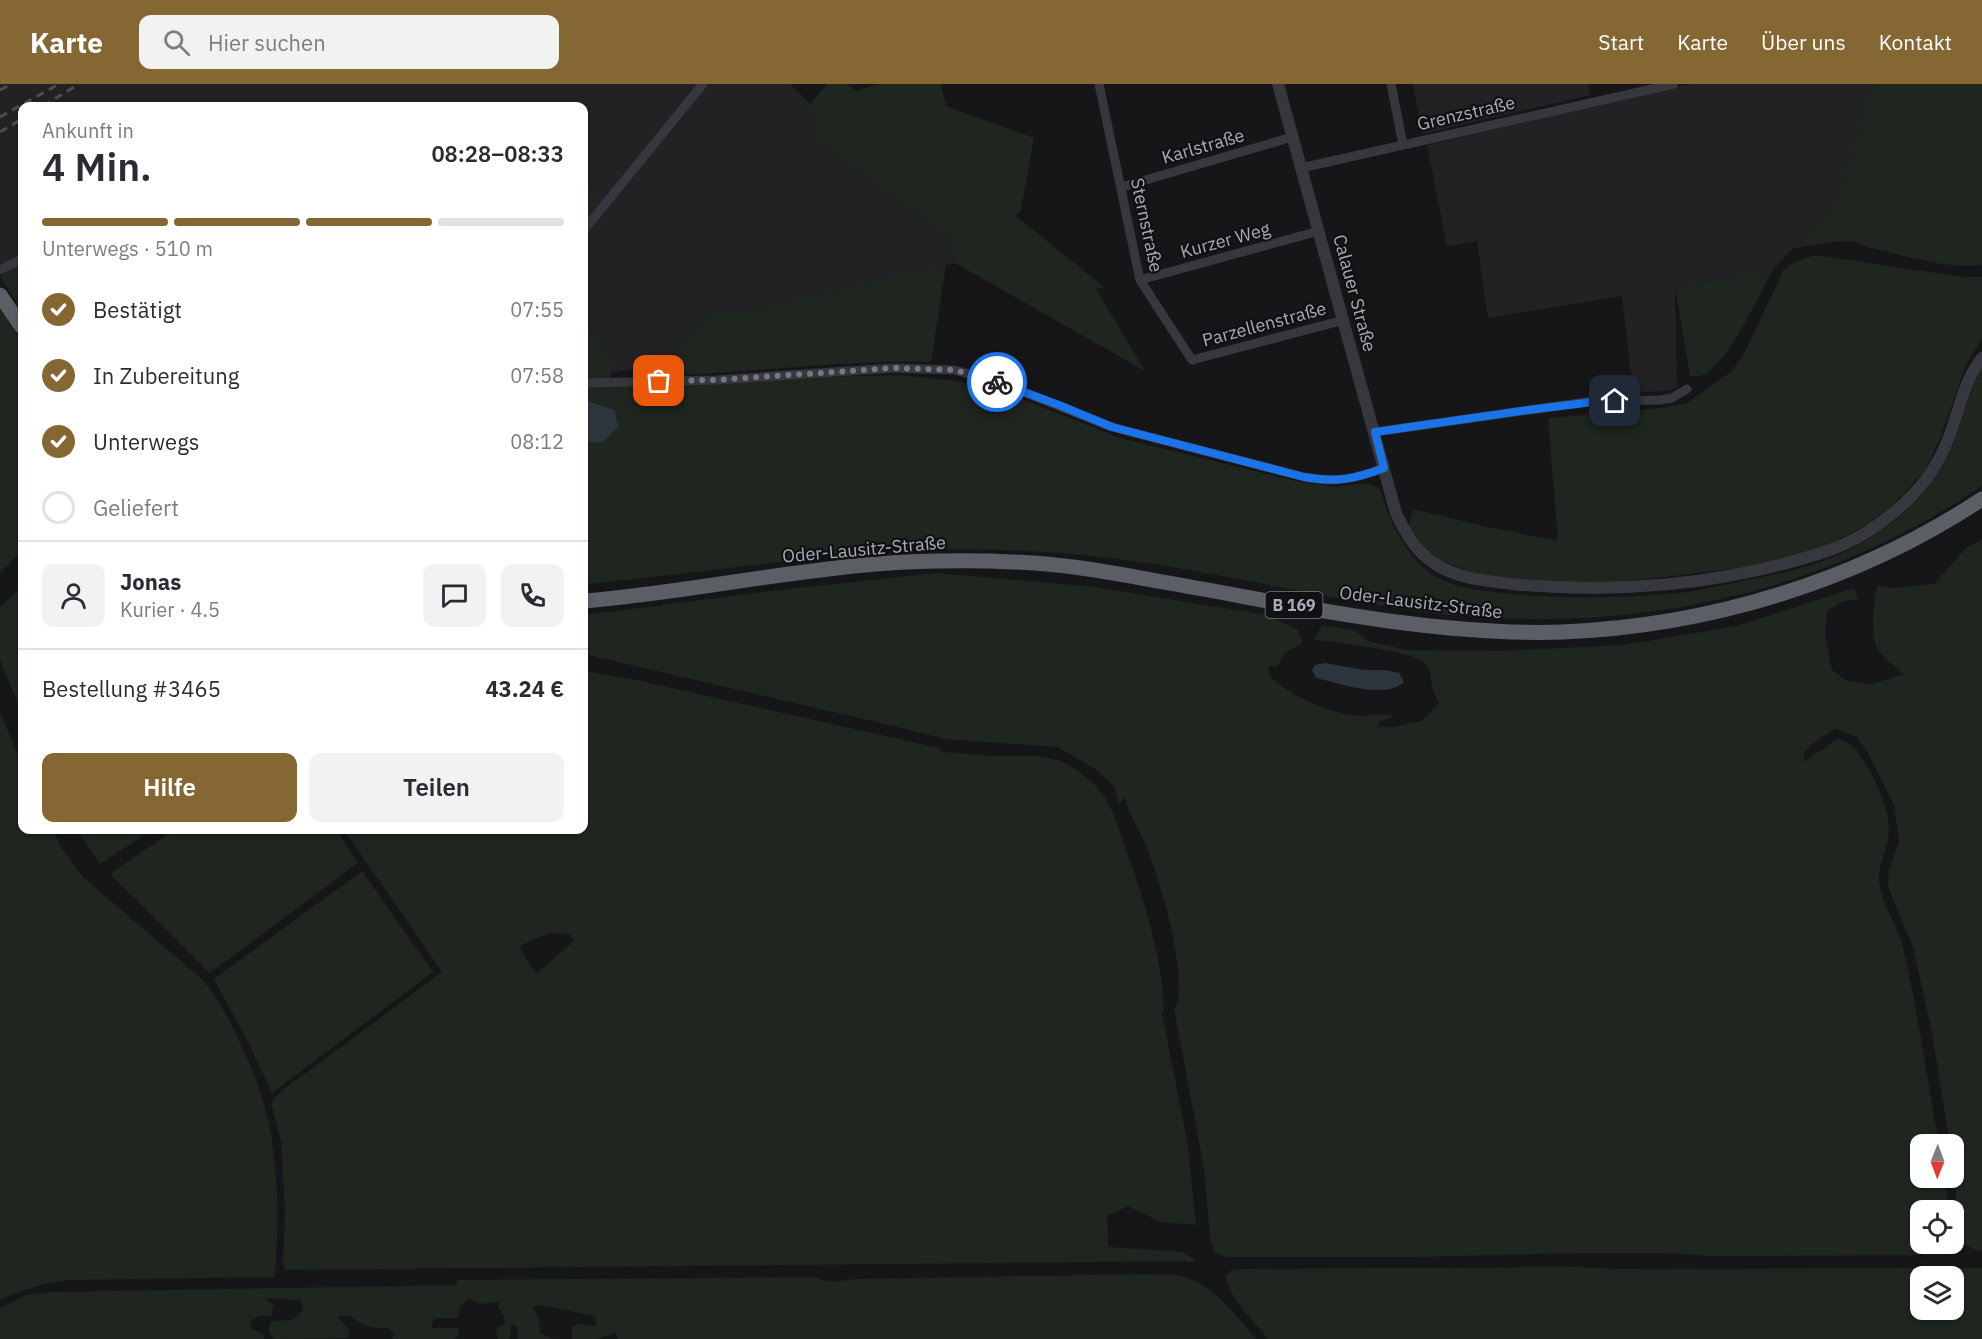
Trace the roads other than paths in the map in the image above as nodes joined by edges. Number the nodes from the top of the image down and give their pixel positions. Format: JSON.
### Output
{"nodes":[{"id":1,"x":703,"y":84,"type":"edge"},
{"id":2,"x":1099,"y":84,"type":"edge"},
{"id":3,"x":1278,"y":84,"type":"edge"},
{"id":4,"x":1391,"y":84,"type":"edge"},
{"id":5,"x":1674,"y":84,"type":"edge"},
{"id":6,"x":1292,"y":137,"type":"junction"},
{"id":7,"x":1402,"y":145,"type":"junction"},
{"id":8,"x":1301,"y":168,"type":"junction"},
{"id":9,"x":1122,"y":187,"type":"junction"},
{"id":10,"x":588,"y":225,"type":"edge"},
{"id":11,"x":1319,"y":231,"type":"junction"},
{"id":12,"x":18,"y":262,"type":"edge"},
{"id":13,"x":0,"y":270,"type":"edge"},
{"id":14,"x":1140,"y":280,"type":"junction"},
{"id":15,"x":3,"y":300,"type":"edge"},
{"id":16,"x":1344,"y":320,"type":"junction"},
{"id":17,"x":18,"y":321,"type":"edge"},
{"id":18,"x":1982,"y":358,"type":"edge"},
{"id":19,"x":1192,"y":360,"type":"joint"},
{"id":20,"x":588,"y":383,"type":"edge"},
{"id":21,"x":1687,"y":389,"type":"dead end"},
{"id":22,"x":1375,"y":432,"type":"junction"},
{"id":23,"x":1384,"y":468,"type":"junction"},
{"id":24,"x":1982,"y":500,"type":"edge"},
{"id":25,"x":588,"y":600,"type":"edge"}],
"edges":[{"from":1,"to":10,"type":"street"},
{"from":2,"to":9,"type":"street","name":"Sternstraße"},
{"from":3,"to":6,"type":"street","name":"Calauer Straße"},
{"from":4,"to":7,"type":"street"},
{"from":5,"to":7,"type":"street","name":"Grenzstraße"},
{"from":6,"to":8,"type":"street","name":"Calauer Straße"},
{"from":6,"to":9,"type":"street","name":"Karlstraße"},
{"from":7,"to":8,"type":"street","name":"Grenzstraße"},
{"from":8,"to":11,"type":"street","name":"Calauer Straße"},
{"from":9,"to":14,"type":"street","name":"Sternstraße"},
{"from":11,"to":14,"type":"street","name":"Kurzer Weg"},
{"from":11,"to":16,"type":"street","name":"Calauer Straße"},
{"from":12,"to":13,"type":"street"},
{"from":14,"to":19,"type":"street","name":"Sternstraße"},
{"from":15,"to":17,"type":"highway"},
{"from":16,"to":19,"type":"street","name":"Parzellenstraße"},
{"from":16,"to":22,"type":"street","name":"Calauer Straße"},
{"from":18,"to":23,"type":"street","name":"Calauer Straße"},
{"from":20,"to":23,"type":"street"},
{"from":21,"to":22,"type":"street"},
{"from":22,"to":23,"type":"street","name":"Calauer Straße"},
{"from":24,"to":25,"type":"highway","name":"Oder-Lausitz-Straße","number":"B 169"}]}
